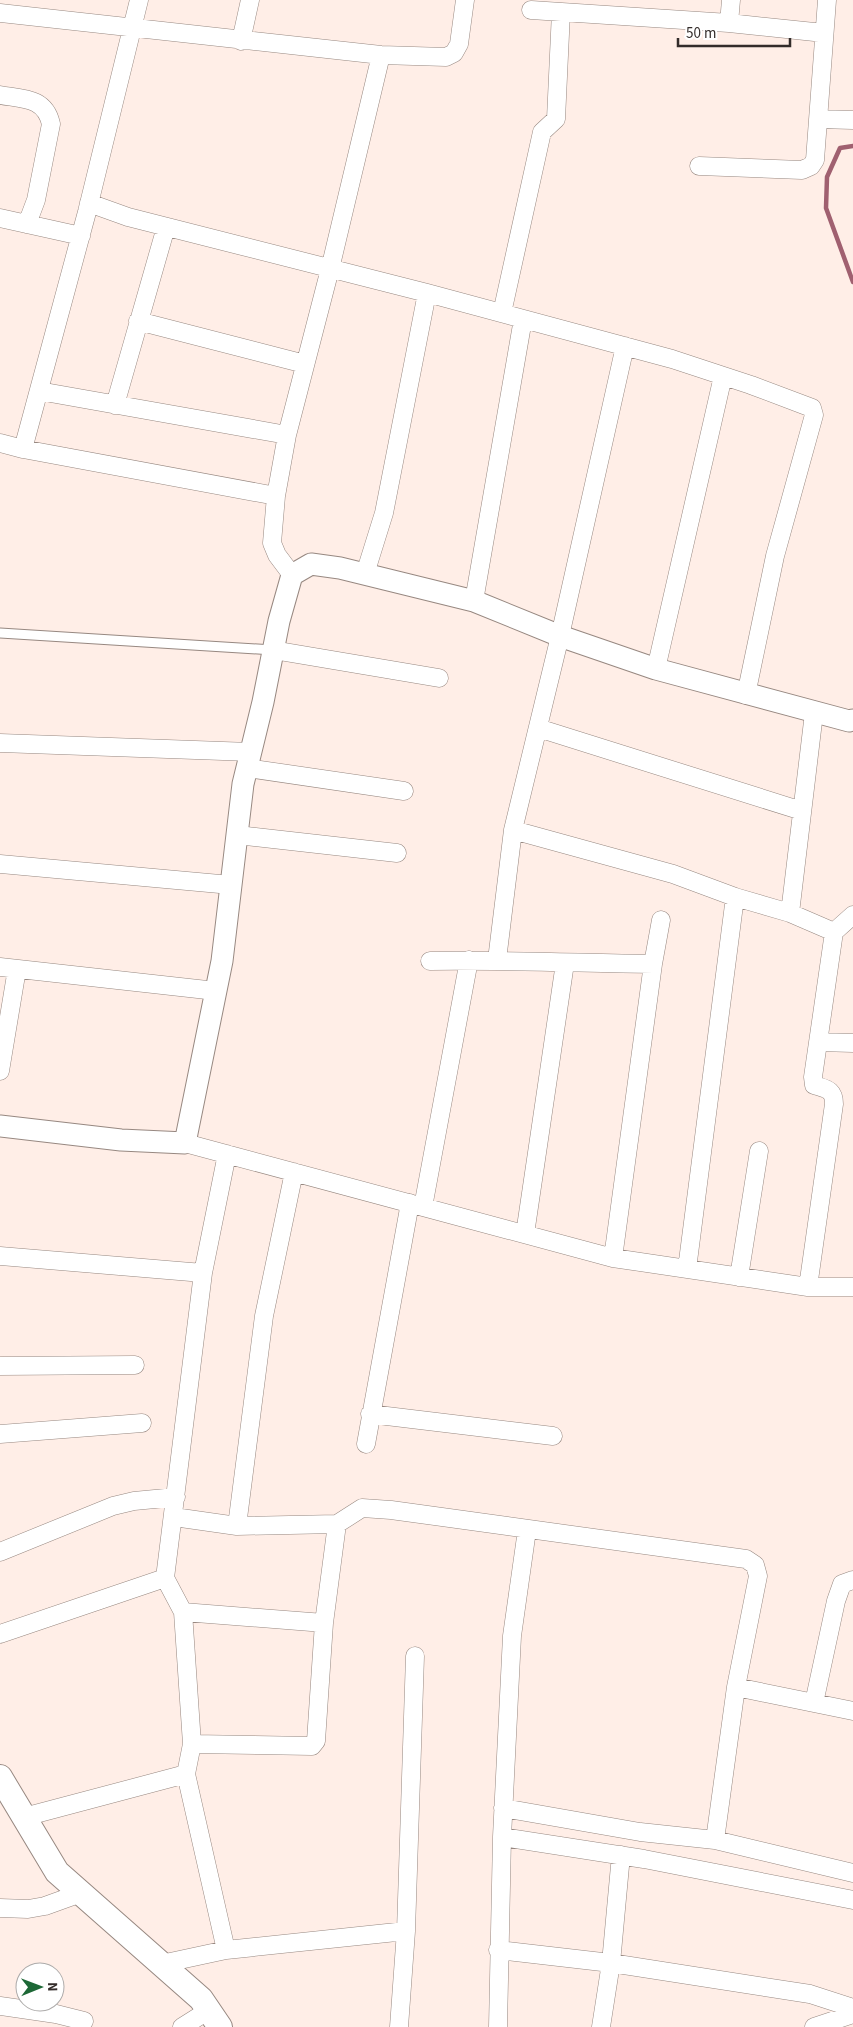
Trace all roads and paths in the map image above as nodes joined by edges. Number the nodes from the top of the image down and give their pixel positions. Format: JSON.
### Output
{"nodes":[{"id":1,"x":139,"y":0,"type":"edge"},
{"id":2,"x":250,"y":0,"type":"edge"},
{"id":3,"x":465,"y":0,"type":"edge"},
{"id":4,"x":731,"y":0,"type":"edge"},
{"id":5,"x":827,"y":0,"type":"edge"},
{"id":6,"x":531,"y":10,"type":"dead end"},
{"id":7,"x":561,"y":12,"type":"junction"},
{"id":8,"x":0,"y":14,"type":"edge"},
{"id":9,"x":729,"y":23,"type":"junction"},
{"id":10,"x":132,"y":29,"type":"junction"},
{"id":11,"x":824,"y":33,"type":"junction"},
{"id":12,"x":241,"y":41,"type":"junction"},
{"id":13,"x":381,"y":55,"type":"junction"},
{"id":14,"x":0,"y":95,"type":"edge"},
{"id":15,"x":818,"y":119,"type":"junction"},
{"id":16,"x":853,"y":120,"type":"edge"},
{"id":17,"x":699,"y":166,"type":"dead end"},
{"id":18,"x":89,"y":203,"type":"junction"},
{"id":19,"x":0,"y":218,"type":"edge"},
{"id":20,"x":27,"y":224,"type":"junction"},
{"id":21,"x":166,"y":227,"type":"junction"},
{"id":22,"x":81,"y":236,"type":"junction"},
{"id":23,"x":330,"y":269,"type":"junction"},
{"id":24,"x":427,"y":293,"type":"junction"},
{"id":25,"x":502,"y":313,"type":"junction"},
{"id":26,"x":523,"y":319,"type":"junction"},
{"id":27,"x":138,"y":321,"type":"junction"},
{"id":28,"x":624,"y":346,"type":"junction"},
{"id":29,"x":305,"y":364,"type":"junction"},
{"id":30,"x":723,"y":376,"type":"junction"},
{"id":31,"x":39,"y":391,"type":"junction"},
{"id":32,"x":115,"y":405,"type":"junction"},
{"id":33,"x":286,"y":435,"type":"junction"},
{"id":34,"x":0,"y":443,"type":"edge"},
{"id":35,"x":23,"y":449,"type":"junction"},
{"id":36,"x":276,"y":496,"type":"junction"},
{"id":37,"x":365,"y":574,"type":"junction"},
{"id":38,"x":292,"y":575,"type":"junction"},
{"id":39,"x":474,"y":601,"type":"junction"},
{"id":40,"x":0,"y":633,"type":"edge"},
{"id":41,"x":560,"y":636,"type":"junction"},
{"id":42,"x":273,"y":650,"type":"junction"},
{"id":43,"x":656,"y":670,"type":"junction"},
{"id":44,"x":439,"y":678,"type":"dead end"},
{"id":45,"x":746,"y":695,"type":"junction"},
{"id":46,"x":814,"y":712,"type":"junction"},
{"id":47,"x":853,"y":720,"type":"edge"},
{"id":48,"x":538,"y":728,"type":"junction"},
{"id":49,"x":0,"y":743,"type":"edge"},
{"id":50,"x":249,"y":760,"type":"junction"},
{"id":51,"x":404,"y":791,"type":"dead end"},
{"id":52,"x":802,"y":811,"type":"junction"},
{"id":53,"x":513,"y":830,"type":"junction"},
{"id":54,"x":237,"y":835,"type":"junction"},
{"id":55,"x":397,"y":852,"type":"dead end"},
{"id":56,"x":0,"y":864,"type":"edge"},
{"id":57,"x":231,"y":885,"type":"junction"},
{"id":58,"x":735,"y":897,"type":"junction"},
{"id":59,"x":790,"y":913,"type":"junction"},
{"id":60,"x":853,"y":915,"type":"edge"},
{"id":61,"x":661,"y":920,"type":"dead end"},
{"id":62,"x":834,"y":932,"type":"junction"},
{"id":63,"x":469,"y":960,"type":"junction"},
{"id":64,"x":497,"y":960,"type":"junction"},
{"id":65,"x":430,"y":961,"type":"dead end"},
{"id":66,"x":565,"y":963,"type":"junction"},
{"id":67,"x":653,"y":964,"type":"junction"},
{"id":68,"x":9,"y":968,"type":"edge"},
{"id":69,"x":216,"y":991,"type":"junction"},
{"id":70,"x":819,"y":1042,"type":"junction"},
{"id":71,"x":853,"y":1043,"type":"edge"},
{"id":72,"x":0,"y":1071,"type":"edge"},
{"id":73,"x":0,"y":1126,"type":"edge"},
{"id":74,"x":185,"y":1143,"type":"junction"},
{"id":75,"x":759,"y":1151,"type":"dead end"},
{"id":76,"x":227,"y":1154,"type":"junction"},
{"id":77,"x":294,"y":1172,"type":"junction"},
{"id":78,"x":416,"y":1205,"type":"junction"},
{"id":79,"x":525,"y":1234,"type":"junction"},
{"id":80,"x":0,"y":1256,"type":"edge"},
{"id":81,"x":613,"y":1258,"type":"junction"},
{"id":82,"x":688,"y":1269,"type":"junction"},
{"id":83,"x":203,"y":1273,"type":"junction"},
{"id":84,"x":739,"y":1277,"type":"junction"},
{"id":85,"x":808,"y":1287,"type":"junction"},
{"id":86,"x":853,"y":1287,"type":"edge"},
{"id":87,"x":135,"y":1365,"type":"dead end"},
{"id":88,"x":0,"y":1366,"type":"edge"},
{"id":89,"x":370,"y":1414,"type":"junction"},
{"id":90,"x":142,"y":1423,"type":"dead end"},
{"id":91,"x":0,"y":1434,"type":"edge"},
{"id":92,"x":553,"y":1436,"type":"dead end"},
{"id":93,"x":366,"y":1444,"type":"dead end"},
{"id":94,"x":176,"y":1497,"type":"junction"},
{"id":95,"x":174,"y":1517,"type":"junction"},
{"id":96,"x":337,"y":1524,"type":"junction"},
{"id":97,"x":237,"y":1526,"type":"junction"},
{"id":98,"x":527,"y":1530,"type":"junction"},
{"id":99,"x":0,"y":1552,"type":"edge"},
{"id":100,"x":165,"y":1578,"type":"junction"},
{"id":101,"x":853,"y":1580,"type":"edge"},
{"id":102,"x":183,"y":1612,"type":"junction"},
{"id":103,"x":324,"y":1623,"type":"junction"},
{"id":104,"x":0,"y":1634,"type":"edge"},
{"id":105,"x":415,"y":1656,"type":"dead end"},
{"id":106,"x":736,"y":1687,"type":"junction"},
{"id":107,"x":814,"y":1703,"type":"junction"},
{"id":108,"x":853,"y":1711,"type":"edge"},
{"id":109,"x":192,"y":1744,"type":"junction"},
{"id":110,"x":186,"y":1774,"type":"junction"},
{"id":111,"x":0,"y":1777,"type":"edge"},
{"id":112,"x":503,"y":1808,"type":"junction"},
{"id":113,"x":24,"y":1817,"type":"junction"},
{"id":114,"x":502,"y":1837,"type":"junction"},
{"id":115,"x":715,"y":1840,"type":"junction"},
{"id":116,"x":621,"y":1855,"type":"junction"},
{"id":117,"x":853,"y":1873,"type":"edge"},
{"id":118,"x":81,"y":1893,"type":"junction"},
{"id":119,"x":853,"y":1900,"type":"edge"},
{"id":120,"x":0,"y":1908,"type":"edge"},
{"id":121,"x":406,"y":1931,"type":"junction"},
{"id":122,"x":226,"y":1950,"type":"junction"},
{"id":123,"x":498,"y":1950,"type":"junction"},
{"id":124,"x":161,"y":1964,"type":"junction"},
{"id":125,"x":611,"y":1964,"type":"junction"},
{"id":126,"x":0,"y":2006,"type":"edge"},
{"id":127,"x":853,"y":2008,"type":"edge"},
{"id":128,"x":853,"y":2014,"type":"edge"},
{"id":129,"x":214,"y":2019,"type":"edge"},
{"id":130,"x":84,"y":2021,"type":"dead end"},
{"id":131,"x":182,"y":2027,"type":"edge"},
{"id":132,"x":399,"y":2027,"type":"edge"},
{"id":133,"x":498,"y":2027,"type":"edge"},
{"id":134,"x":601,"y":2027,"type":"edge"},
{"id":135,"x":814,"y":2027,"type":"edge"}],
"edges":[{"from":1,"to":10,"type":"street"},
{"from":2,"to":12,"type":"street"},
{"from":3,"to":13,"type":"street"},
{"from":4,"to":9,"type":"street"},
{"from":5,"to":11,"type":"street"},
{"from":6,"to":7,"type":"street"},
{"from":7,"to":9,"type":"street"},
{"from":7,"to":25,"type":"street"},
{"from":8,"to":10,"type":"street"},
{"from":9,"to":11,"type":"street"},
{"from":10,"to":12,"type":"street"},
{"from":10,"to":18,"type":"street"},
{"from":11,"to":15,"type":"street"},
{"from":12,"to":13,"type":"street"},
{"from":13,"to":23,"type":"street"},
{"from":14,"to":20,"type":"street"},
{"from":15,"to":16,"type":"street"},
{"from":15,"to":17,"type":"street"},
{"from":18,"to":21,"type":"street"},
{"from":18,"to":22,"type":"street"},
{"from":19,"to":20,"type":"street"},
{"from":20,"to":22,"type":"street"},
{"from":21,"to":23,"type":"street"},
{"from":21,"to":27,"type":"street"},
{"from":22,"to":31,"type":"street"},
{"from":23,"to":24,"type":"street"},
{"from":23,"to":29,"type":"street"},
{"from":24,"to":25,"type":"street"},
{"from":24,"to":37,"type":"street"},
{"from":25,"to":26,"type":"street"},
{"from":26,"to":28,"type":"street"},
{"from":26,"to":39,"type":"street"},
{"from":27,"to":29,"type":"street"},
{"from":27,"to":32,"type":"street"},
{"from":28,"to":30,"type":"street"},
{"from":28,"to":41,"type":"street"},
{"from":29,"to":33,"type":"street"},
{"from":30,"to":43,"type":"street"},
{"from":30,"to":45,"type":"street"},
{"from":31,"to":32,"type":"street"},
{"from":31,"to":35,"type":"street"},
{"from":32,"to":33,"type":"street"},
{"from":33,"to":36,"type":"street"},
{"from":34,"to":35,"type":"street"},
{"from":35,"to":36,"type":"street"},
{"from":36,"to":38,"type":"street"},
{"from":37,"to":38,"type":"street"},
{"from":37,"to":39,"type":"street"},
{"from":38,"to":42,"type":"street"},
{"from":39,"to":41,"type":"street"},
{"from":40,"to":42,"type":"lane"},
{"from":41,"to":43,"type":"street"},
{"from":41,"to":48,"type":"street"},
{"from":42,"to":44,"type":"street"},
{"from":42,"to":50,"type":"street"},
{"from":43,"to":45,"type":"street"},
{"from":45,"to":46,"type":"street"},
{"from":46,"to":47,"type":"street"},
{"from":46,"to":52,"type":"street"},
{"from":48,"to":52,"type":"street"},
{"from":48,"to":53,"type":"street"},
{"from":49,"to":50,"type":"street"},
{"from":50,"to":51,"type":"street"},
{"from":50,"to":54,"type":"street"},
{"from":52,"to":59,"type":"street"},
{"from":53,"to":58,"type":"street"},
{"from":53,"to":64,"type":"street"},
{"from":54,"to":55,"type":"street"},
{"from":54,"to":57,"type":"street"},
{"from":56,"to":57,"type":"street"},
{"from":57,"to":69,"type":"street"},
{"from":58,"to":59,"type":"street"},
{"from":58,"to":82,"type":"street"},
{"from":59,"to":62,"type":"street"},
{"from":60,"to":62,"type":"street"},
{"from":61,"to":67,"type":"street"},
{"from":62,"to":70,"type":"street"},
{"from":63,"to":64,"type":"street"},
{"from":63,"to":65,"type":"street"},
{"from":63,"to":78,"type":"street"},
{"from":64,"to":66,"type":"street"},
{"from":66,"to":67,"type":"street"},
{"from":66,"to":79,"type":"street"},
{"from":67,"to":81,"type":"street"},
{"from":68,"to":69,"type":"street"},
{"from":68,"to":72,"type":"street"},
{"from":69,"to":74,"type":"street"},
{"from":70,"to":71,"type":"street"},
{"from":70,"to":85,"type":"street"},
{"from":73,"to":74,"type":"street"},
{"from":74,"to":76,"type":"street"},
{"from":75,"to":84,"type":"street"},
{"from":76,"to":77,"type":"street"},
{"from":76,"to":83,"type":"street"},
{"from":77,"to":78,"type":"street"},
{"from":77,"to":97,"type":"street"},
{"from":78,"to":79,"type":"street"},
{"from":78,"to":89,"type":"street"},
{"from":79,"to":81,"type":"street"},
{"from":80,"to":83,"type":"street"},
{"from":81,"to":82,"type":"street"},
{"from":82,"to":84,"type":"street"},
{"from":83,"to":94,"type":"street"},
{"from":84,"to":85,"type":"street"},
{"from":85,"to":86,"type":"street"},
{"from":87,"to":88,"type":"street"},
{"from":89,"to":92,"type":"street"},
{"from":89,"to":93,"type":"street"},
{"from":90,"to":91,"type":"street"},
{"from":94,"to":95,"type":"street"},
{"from":94,"to":99,"type":"street"},
{"from":95,"to":97,"type":"street"},
{"from":95,"to":100,"type":"street"},
{"from":96,"to":97,"type":"street"},
{"from":96,"to":98,"type":"street"},
{"from":96,"to":103,"type":"street"},
{"from":98,"to":106,"type":"street"},
{"from":98,"to":112,"type":"street"},
{"from":100,"to":102,"type":"street"},
{"from":100,"to":104,"type":"street"},
{"from":101,"to":107,"type":"street"},
{"from":102,"to":103,"type":"street"},
{"from":102,"to":109,"type":"street"},
{"from":103,"to":109,"type":"street"},
{"from":105,"to":121,"type":"street"},
{"from":106,"to":107,"type":"street"},
{"from":106,"to":115,"type":"street"},
{"from":107,"to":108,"type":"street"},
{"from":109,"to":110,"type":"street"},
{"from":110,"to":113,"type":"street"},
{"from":110,"to":122,"type":"street"},
{"from":111,"to":113,"type":"main road"},
{"from":112,"to":114,"type":"street"},
{"from":112,"to":115,"type":"street"},
{"from":113,"to":118,"type":"main road"},
{"from":114,"to":116,"type":"street"},
{"from":114,"to":123,"type":"street"},
{"from":115,"to":117,"type":"street"},
{"from":116,"to":119,"type":"street"},
{"from":116,"to":125,"type":"street"},
{"from":118,"to":120,"type":"street"},
{"from":118,"to":124,"type":"main road"},
{"from":121,"to":122,"type":"street"},
{"from":121,"to":132,"type":"street"},
{"from":122,"to":124,"type":"street"},
{"from":123,"to":125,"type":"street"},
{"from":123,"to":133,"type":"street"},
{"from":124,"to":129,"type":"main road"},
{"from":125,"to":127,"type":"street"},
{"from":125,"to":134,"type":"street"},
{"from":126,"to":130,"type":"street"},
{"from":128,"to":135,"type":"street"},
{"from":129,"to":131,"type":"street"}]}
